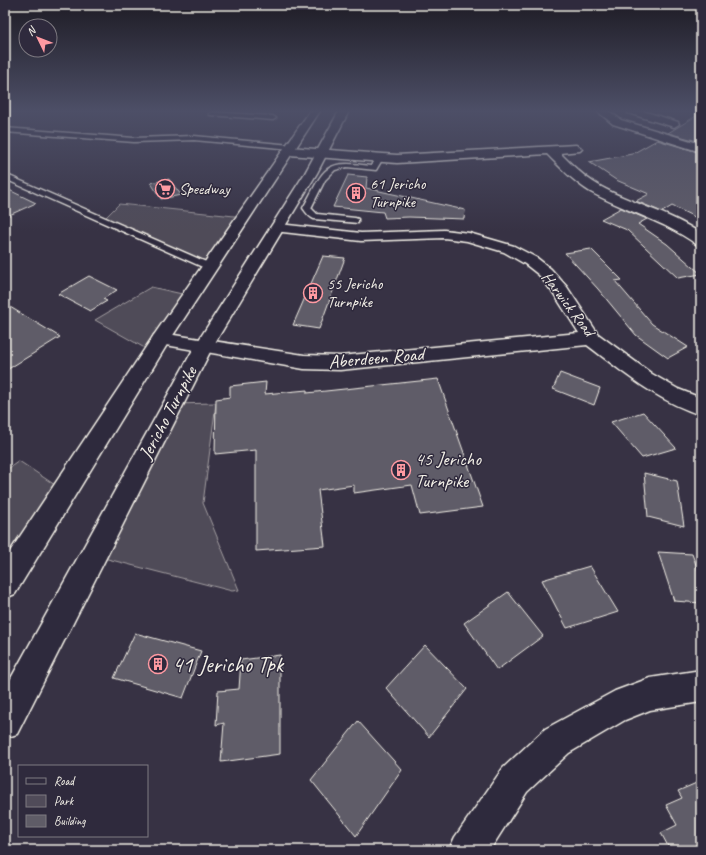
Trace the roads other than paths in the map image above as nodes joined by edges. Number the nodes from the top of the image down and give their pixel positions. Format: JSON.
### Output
{"nodes":[{"id":1,"x":289,"y":151,"type":"edge"},
{"id":2,"x":305,"y":151,"type":"edge"},
{"id":3,"x":535,"y":151,"type":"edge"},
{"id":4,"x":551,"y":151,"type":"edge"},
{"id":5,"x":322,"y":153,"type":"junction"},
{"id":6,"x":379,"y":158,"type":"junction"},
{"id":7,"x":311,"y":172,"type":"junction"},
{"id":8,"x":326,"y":174,"type":"junction"},
{"id":9,"x":5,"y":176,"type":"edge"},
{"id":10,"x":291,"y":206,"type":"junction"},
{"id":11,"x":307,"y":208,"type":"junction"},
{"id":12,"x":355,"y":221,"type":"dead end"},
{"id":13,"x":278,"y":228,"type":"junction"},
{"id":14,"x":701,"y":241,"type":"edge"},
{"id":15,"x":210,"y":267,"type":"junction"},
{"id":16,"x":591,"y":338,"type":"junction"},
{"id":17,"x":161,"y":339,"type":"junction"},
{"id":18,"x":204,"y":346,"type":"junction"},
{"id":19,"x":701,"y":407,"type":"edge"},
{"id":20,"x":5,"y":584,"type":"edge"},
{"id":21,"x":701,"y":686,"type":"edge"},
{"id":22,"x":5,"y":722,"type":"edge"},
{"id":23,"x":468,"y":850,"type":"edge"}],
"edges":[{"from":1,"to":15,"type":"street"},
{"from":2,"to":5,"type":"street"},
{"from":3,"to":6,"type":"street"},
{"from":4,"to":14,"type":"street"},
{"from":5,"to":6,"type":"street"},
{"from":5,"to":7,"type":"street","name":"Jericho Turnpike"},
{"from":6,"to":8,"type":"lane"},
{"from":7,"to":8,"type":"lane"},
{"from":7,"to":10,"type":"street","name":"Jericho Turnpike"},
{"from":8,"to":11,"type":"lane"},
{"from":9,"to":15,"type":"lane"},
{"from":10,"to":11,"type":"lane"},
{"from":10,"to":13,"type":"street","name":"Jericho Turnpike"},
{"from":11,"to":12,"type":"lane"},
{"from":13,"to":16,"type":"street","name":"Harwick Road"},
{"from":13,"to":18,"type":"street","name":"Jericho Turnpike"},
{"from":15,"to":17,"type":"street"},
{"from":16,"to":18,"type":"street","name":"Aberdeen Road"},
{"from":16,"to":19,"type":"street","name":"Harwick Road"},
{"from":17,"to":18,"type":"street","name":"Aberdeen Road"},
{"from":17,"to":20,"type":"street"},
{"from":18,"to":22,"type":"street","name":"Jericho Turnpike"},
{"from":21,"to":23,"type":"street"}]}
